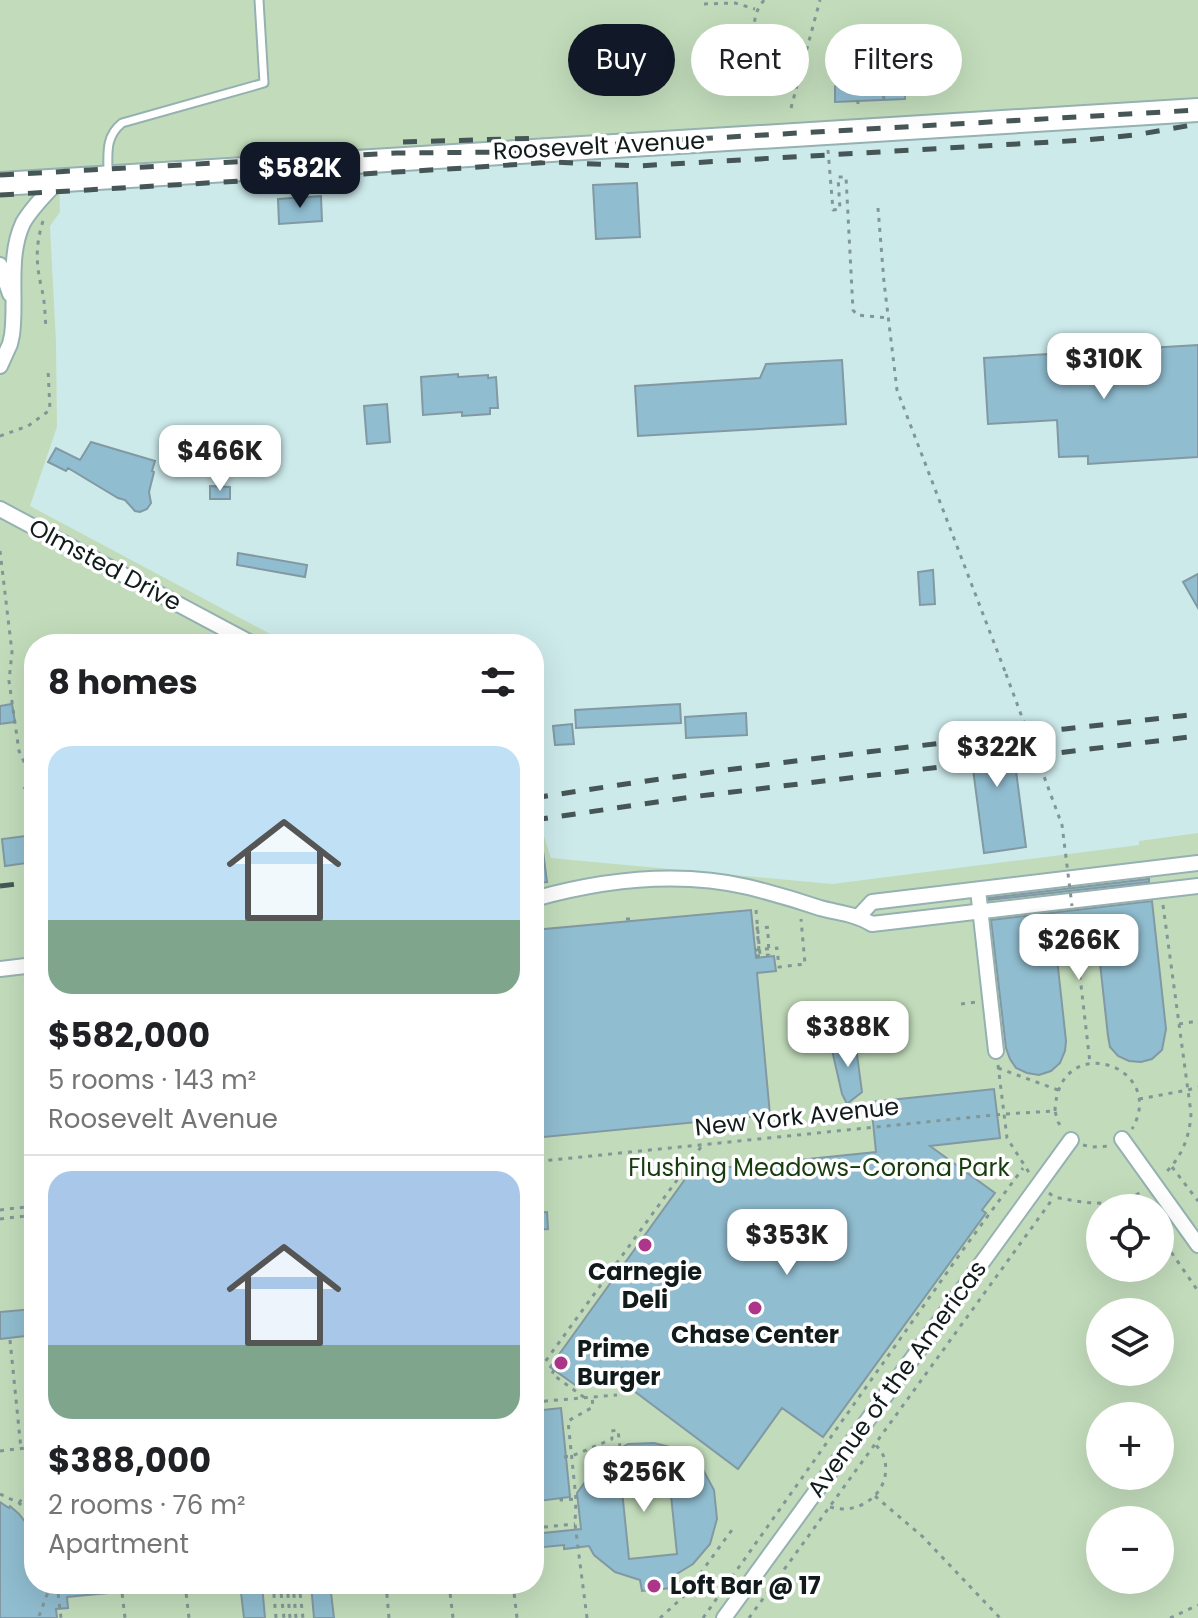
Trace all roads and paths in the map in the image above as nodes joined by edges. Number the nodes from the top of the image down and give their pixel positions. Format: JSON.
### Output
{"nodes":[{"id":1,"x":259,"y":0,"type":"edge"},
{"id":2,"x":764,"y":0,"type":"edge"},
{"id":3,"x":820,"y":0,"type":"edge"},
{"id":4,"x":704,"y":4,"type":"dead end"},
{"id":5,"x":757,"y":9,"type":"junction"},
{"id":6,"x":755,"y":24,"type":"edge"},
{"id":7,"x":809,"y":40,"type":"edge"},
{"id":8,"x":794,"y":96,"type":"edge"},
{"id":9,"x":857,"y":96,"type":"edge"},
{"id":10,"x":884,"y":96,"type":"edge"},
{"id":11,"x":884,"y":103,"type":"dead end"},
{"id":12,"x":858,"y":104,"type":"dead end"},
{"id":13,"x":791,"y":108,"type":"dead end"},
{"id":14,"x":1198,"y":110,"type":"edge"},
{"id":15,"x":827,"y":138,"type":"dead end"},
{"id":16,"x":109,"y":176,"type":"junction"},
{"id":17,"x":59,"y":180,"type":"junction"},
{"id":18,"x":0,"y":184,"type":"edge"},
{"id":19,"x":878,"y":208,"type":"dead end"},
{"id":20,"x":43,"y":220,"type":"dead end"},
{"id":21,"x":0,"y":265,"type":"edge"},
{"id":22,"x":13,"y":302,"type":"junction"},
{"id":23,"x":889,"y":318,"type":"junction"},
{"id":24,"x":46,"y":329,"type":"dead end"},
{"id":25,"x":0,"y":366,"type":"edge"},
{"id":26,"x":48,"y":369,"type":"dead end"},
{"id":27,"x":0,"y":436,"type":"edge"},
{"id":28,"x":0,"y":509,"type":"edge"},
{"id":29,"x":0,"y":551,"type":"edge"},
{"id":30,"x":234,"y":634,"type":"edge"},
{"id":31,"x":1033,"y":744,"type":"junction"},
{"id":32,"x":1013,"y":747,"type":"dead end"},
{"id":33,"x":24,"y":762,"type":"edge"},
{"id":34,"x":1198,"y":863,"type":"edge"},
{"id":35,"x":1198,"y":886,"type":"edge"},
{"id":36,"x":978,"y":890,"type":"junction"},
{"id":37,"x":1161,"y":890,"type":"junction"},
{"id":38,"x":544,"y":896,"type":"edge"},
{"id":39,"x":756,"y":908,"type":"dead end"},
{"id":40,"x":980,"y":912,"type":"junction"},
{"id":41,"x":859,"y":916,"type":"junction"},
{"id":42,"x":626,"y":919,"type":"dead end"},
{"id":43,"x":801,"y":919,"type":"dead end"},
{"id":44,"x":634,"y":921,"type":"dead end"},
{"id":45,"x":771,"y":927,"type":"dead end"},
{"id":46,"x":757,"y":953,"type":"junction"},
{"id":47,"x":24,"y":966,"type":"edge"},
{"id":48,"x":0,"y":969,"type":"edge"},
{"id":49,"x":972,"y":1002,"type":"dead end"},
{"id":50,"x":961,"y":1004,"type":"dead end"},
{"id":51,"x":1198,"y":1021,"type":"edge"},
{"id":52,"x":1179,"y":1024,"type":"junction"},
{"id":53,"x":996,"y":1054,"type":"joint"},
{"id":54,"x":1090,"y":1063,"type":"junction"},
{"id":55,"x":998,"y":1068,"type":"junction"},
{"id":56,"x":1198,"y":1087,"type":"edge"},
{"id":57,"x":1058,"y":1090,"type":"junction"},
{"id":58,"x":1188,"y":1090,"type":"junction"},
{"id":59,"x":1139,"y":1099,"type":"junction"},
{"id":60,"x":1055,"y":1111,"type":"junction"},
{"id":61,"x":1004,"y":1114,"type":"junction"},
{"id":62,"x":1122,"y":1139,"type":"junction"},
{"id":63,"x":1071,"y":1140,"type":"junction"},
{"id":64,"x":703,"y":1145,"type":"junction"},
{"id":65,"x":544,"y":1161,"type":"edge"},
{"id":66,"x":1024,"y":1167,"type":"junction"},
{"id":67,"x":1172,"y":1167,"type":"junction"},
{"id":68,"x":1154,"y":1184,"type":"junction"},
{"id":69,"x":1038,"y":1186,"type":"junction"},
{"id":70,"x":1136,"y":1194,"type":"edge"},
{"id":71,"x":1054,"y":1197,"type":"junction"},
{"id":72,"x":1198,"y":1201,"type":"edge"},
{"id":73,"x":1086,"y":1203,"type":"edge"},
{"id":74,"x":24,"y":1207,"type":"edge"},
{"id":75,"x":0,"y":1210,"type":"edge"},
{"id":76,"x":24,"y":1216,"type":"edge"},
{"id":77,"x":0,"y":1219,"type":"edge"},
{"id":78,"x":1198,"y":1245,"type":"edge"},
{"id":79,"x":1174,"y":1256,"type":"edge"},
{"id":80,"x":1198,"y":1291,"type":"edge"},
{"id":81,"x":10,"y":1340,"type":"dead end"},
{"id":82,"x":544,"y":1363,"type":"edge"},
{"id":83,"x":554,"y":1370,"type":"dead end"},
{"id":84,"x":617,"y":1395,"type":"dead end"},
{"id":85,"x":592,"y":1397,"type":"junction"},
{"id":86,"x":585,"y":1398,"type":"junction"},
{"id":87,"x":544,"y":1401,"type":"edge"},
{"id":88,"x":875,"y":1444,"type":"junction"},
{"id":89,"x":620,"y":1448,"type":"dead end"},
{"id":90,"x":21,"y":1449,"type":"junction"},
{"id":91,"x":24,"y":1449,"type":"edge"},
{"id":92,"x":0,"y":1451,"type":"edge"},
{"id":93,"x":572,"y":1456,"type":"junction"},
{"id":94,"x":564,"y":1457,"type":"dead end"},
{"id":95,"x":0,"y":1494,"type":"edge"},
{"id":96,"x":24,"y":1496,"type":"edge"},
{"id":97,"x":875,"y":1496,"type":"junction"},
{"id":98,"x":561,"y":1498,"type":"dead end"},
{"id":99,"x":576,"y":1499,"type":"junction"},
{"id":100,"x":19,"y":1503,"type":"junction"},
{"id":101,"x":24,"y":1507,"type":"edge"},
{"id":102,"x":830,"y":1507,"type":"junction"},
{"id":103,"x":575,"y":1524,"type":"junction"},
{"id":104,"x":544,"y":1527,"type":"edge"},
{"id":105,"x":734,"y":1527,"type":"dead end"},
{"id":106,"x":47,"y":1594,"type":"edge"},
{"id":107,"x":58,"y":1594,"type":"edge"},
{"id":108,"x":122,"y":1594,"type":"edge"},
{"id":109,"x":186,"y":1594,"type":"edge"},
{"id":110,"x":274,"y":1594,"type":"edge"},
{"id":111,"x":281,"y":1594,"type":"edge"},
{"id":112,"x":288,"y":1594,"type":"edge"},
{"id":113,"x":294,"y":1594,"type":"edge"},
{"id":114,"x":300,"y":1594,"type":"edge"},
{"id":115,"x":387,"y":1594,"type":"edge"},
{"id":116,"x":450,"y":1594,"type":"edge"},
{"id":117,"x":514,"y":1594,"type":"edge"},
{"id":118,"x":301,"y":1598,"type":"junction"},
{"id":119,"x":288,"y":1599,"type":"junction"},
{"id":120,"x":294,"y":1599,"type":"junction"},
{"id":121,"x":282,"y":1600,"type":"junction"},
{"id":122,"x":274,"y":1601,"type":"junction"},
{"id":123,"x":1198,"y":1605,"type":"edge"},
{"id":124,"x":39,"y":1616,"type":"edge"},
{"id":125,"x":61,"y":1618,"type":"edge"},
{"id":126,"x":125,"y":1618,"type":"edge"},
{"id":127,"x":189,"y":1618,"type":"edge"},
{"id":128,"x":276,"y":1618,"type":"edge"},
{"id":129,"x":284,"y":1618,"type":"edge"},
{"id":130,"x":290,"y":1618,"type":"edge"},
{"id":131,"x":296,"y":1618,"type":"edge"},
{"id":132,"x":303,"y":1618,"type":"edge"},
{"id":133,"x":389,"y":1618,"type":"edge"},
{"id":134,"x":453,"y":1618,"type":"edge"},
{"id":135,"x":517,"y":1618,"type":"edge"},
{"id":136,"x":587,"y":1618,"type":"edge"},
{"id":137,"x":660,"y":1618,"type":"edge"},
{"id":138,"x":703,"y":1618,"type":"edge"},
{"id":139,"x":724,"y":1618,"type":"edge"},
{"id":140,"x":749,"y":1618,"type":"edge"},
{"id":141,"x":1000,"y":1618,"type":"edge"},
{"id":142,"x":1170,"y":1618,"type":"edge"}],
"edges":[{"from":1,"to":16,"type":"lane"},
{"from":2,"to":5,"type":"path"},
{"from":3,"to":7,"type":"path"},
{"from":4,"to":5,"type":"path"},
{"from":5,"to":6,"type":"path"},
{"from":8,"to":13,"type":"path"},
{"from":9,"to":12,"type":"path"},
{"from":10,"to":11,"type":"path"},
{"from":14,"to":16,"type":"main road","name":"Roosevelt Avenue"},
{"from":15,"to":23,"type":"path"},
{"from":16,"to":17,"type":"main road","name":"Roosevelt Avenue"},
{"from":17,"to":18,"type":"main road","name":"Roosevelt Avenue"},
{"from":17,"to":22,"type":"street"},
{"from":19,"to":23,"type":"path"},
{"from":20,"to":24,"type":"path"},
{"from":21,"to":22,"type":"street"},
{"from":22,"to":25,"type":"street"},
{"from":23,"to":31,"type":"path","bridge":true},
{"from":26,"to":27,"type":"path"},
{"from":28,"to":30,"type":"street","name":"Olmsted Drive"},
{"from":29,"to":33,"type":"path"},
{"from":31,"to":32,"type":"path"},
{"from":31,"to":54,"type":"path","bridge":true},
{"from":34,"to":36,"type":"street"},
{"from":35,"to":37,"type":"street"},
{"from":36,"to":40,"type":"street"},
{"from":36,"to":41,"type":"street"},
{"from":37,"to":40,"type":"street"},
{"from":37,"to":52,"type":"path"},
{"from":38,"to":41,"type":"street"},
{"from":39,"to":46,"type":"path","bridge":true},
{"from":40,"to":41,"type":"street"},
{"from":40,"to":53,"type":"street"},
{"from":42,"to":44,"type":"path"},
{"from":43,"to":46,"type":"path"},
{"from":45,"to":46,"type":"path"},
{"from":46,"to":46,"type":"path","bridge":true},
{"from":47,"to":48,"type":"street"},
{"from":49,"to":50,"type":"path"},
{"from":51,"to":52,"type":"path"},
{"from":52,"to":58,"type":"path"},
{"from":53,"to":55,"type":"path"},
{"from":54,"to":57,"type":"path"},
{"from":54,"to":59,"type":"path"},
{"from":55,"to":57,"type":"path"},
{"from":55,"to":61,"type":"path"},
{"from":56,"to":58,"type":"path"},
{"from":57,"to":60,"type":"path"},
{"from":58,"to":59,"type":"path"},
{"from":58,"to":67,"type":"path"},
{"from":59,"to":62,"type":"path"},
{"from":60,"to":61,"type":"path","name":"New York Avenue"},
{"from":60,"to":63,"type":"path"},
{"from":61,"to":64,"type":"path","name":"New York Avenue"},
{"from":61,"to":66,"type":"path"},
{"from":62,"to":63,"type":"path"},
{"from":62,"to":68,"type":"street"},
{"from":63,"to":69,"type":"street","name":"Avenue of the Americas"},
{"from":64,"to":65,"type":"path","name":"New York Avenue"},
{"from":64,"to":82,"type":"path"},
{"from":66,"to":69,"type":"path"},
{"from":66,"to":138,"type":"path"},
{"from":67,"to":68,"type":"path"},
{"from":67,"to":72,"type":"path"},
{"from":68,"to":70,"type":"path"},
{"from":68,"to":78,"type":"street"},
{"from":69,"to":71,"type":"path"},
{"from":69,"to":139,"type":"street","name":"Avenue of the Americas"},
{"from":71,"to":73,"type":"path"},
{"from":71,"to":88,"type":"path"},
{"from":74,"to":75,"type":"path"},
{"from":76,"to":77,"type":"path"},
{"from":79,"to":80,"type":"path"},
{"from":81,"to":90,"type":"path"},
{"from":83,"to":86,"type":"path"},
{"from":84,"to":85,"type":"path"},
{"from":85,"to":86,"type":"path"},
{"from":85,"to":93,"type":"path"},
{"from":86,"to":87,"type":"path"},
{"from":88,"to":97,"type":"path"},
{"from":88,"to":102,"type":"path"},
{"from":89,"to":93,"type":"path"},
{"from":90,"to":91,"type":"path"},
{"from":90,"to":92,"type":"path"},
{"from":93,"to":94,"type":"path"},
{"from":93,"to":99,"type":"path"},
{"from":95,"to":100,"type":"path"},
{"from":96,"to":100,"type":"path"},
{"from":97,"to":102,"type":"path"},
{"from":97,"to":141,"type":"path"},
{"from":98,"to":99,"type":"path"},
{"from":99,"to":103,"type":"path"},
{"from":100,"to":101,"type":"path"},
{"from":102,"to":140,"type":"path"},
{"from":103,"to":104,"type":"path"},
{"from":103,"to":136,"type":"path"},
{"from":105,"to":137,"type":"path"},
{"from":106,"to":124,"type":"path"},
{"from":107,"to":125,"type":"path"},
{"from":108,"to":126,"type":"path"},
{"from":109,"to":127,"type":"path"},
{"from":110,"to":122,"type":"path"},
{"from":111,"to":121,"type":"path"},
{"from":112,"to":119,"type":"path"},
{"from":113,"to":120,"type":"path"},
{"from":114,"to":118,"type":"path"},
{"from":115,"to":133,"type":"path"},
{"from":116,"to":134,"type":"path"},
{"from":117,"to":135,"type":"path"},
{"from":118,"to":120,"type":"path"},
{"from":118,"to":132,"type":"path"},
{"from":119,"to":120,"type":"path"},
{"from":119,"to":121,"type":"path"},
{"from":119,"to":130,"type":"path"},
{"from":120,"to":131,"type":"path"},
{"from":121,"to":122,"type":"path"},
{"from":121,"to":129,"type":"path"},
{"from":122,"to":128,"type":"path"},
{"from":123,"to":142,"type":"path"}]}
